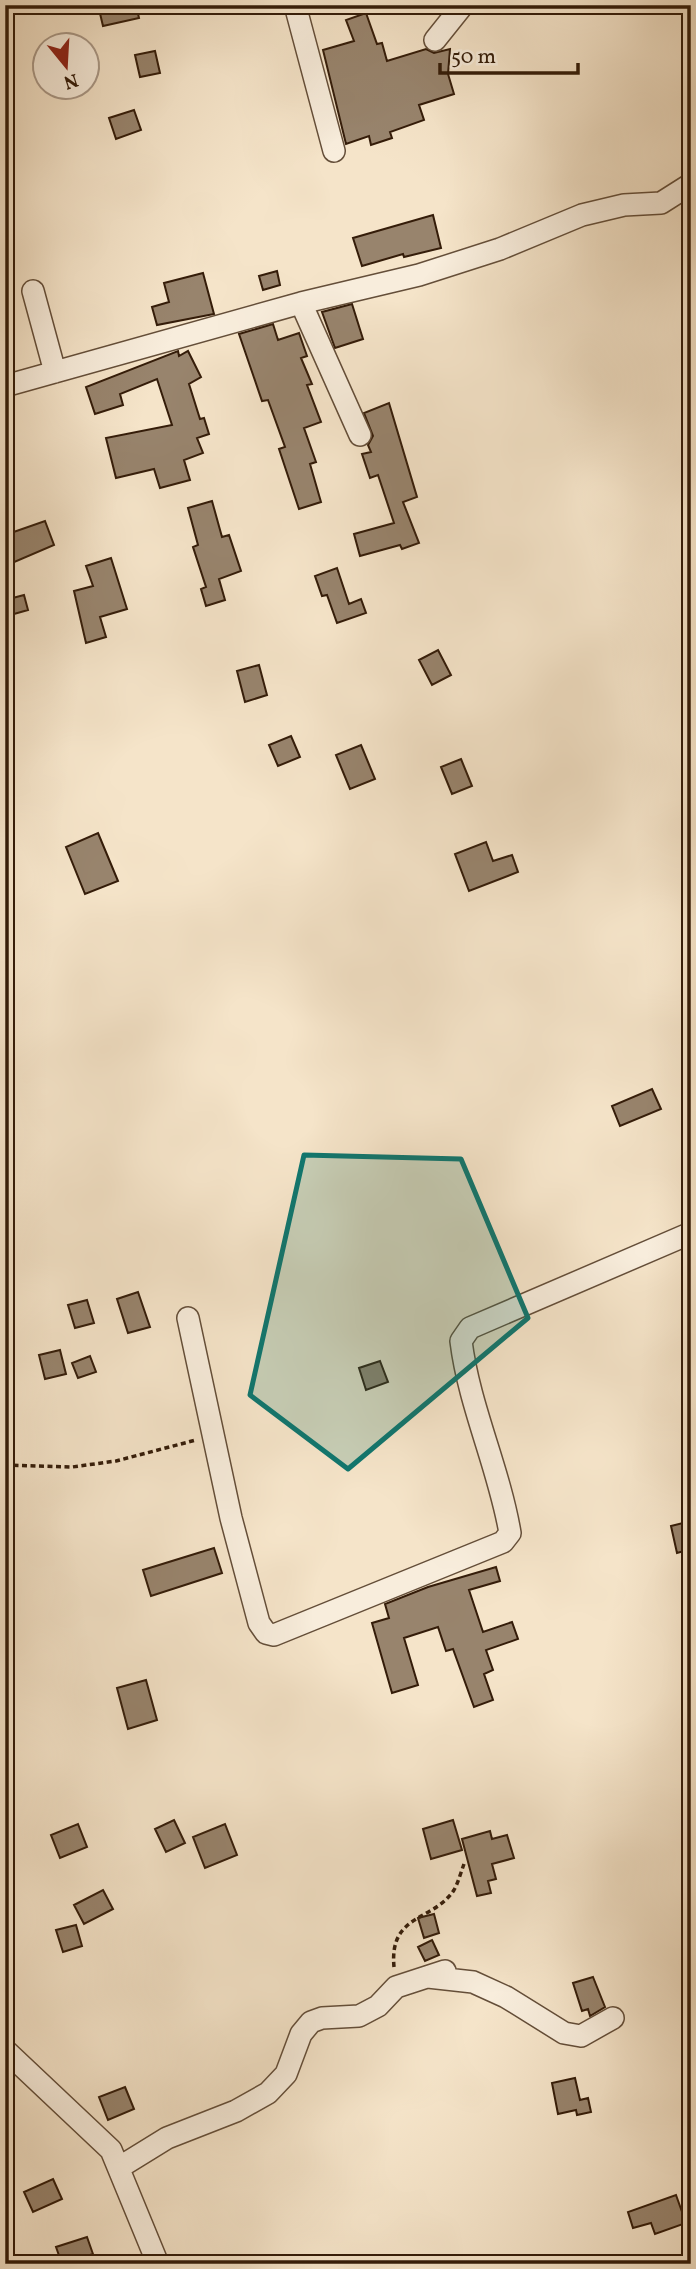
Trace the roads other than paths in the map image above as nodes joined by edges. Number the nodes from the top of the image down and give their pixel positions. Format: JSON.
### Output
{"nodes":[{"id":1,"x":295,"y":5,"type":"edge"},
{"id":2,"x":463,"y":5,"type":"edge"},
{"id":3,"x":435,"y":40,"type":"dead end"},
{"id":4,"x":334,"y":151,"type":"dead end"},
{"id":5,"x":691,"y":184,"type":"edge"},
{"id":6,"x":33,"y":291,"type":"dead end"},
{"id":7,"x":301,"y":303,"type":"junction"},
{"id":8,"x":55,"y":372,"type":"junction"},
{"id":9,"x":5,"y":386,"type":"edge"},
{"id":10,"x":360,"y":435,"type":"dead end"},
{"id":11,"x":691,"y":1233,"type":"edge"},
{"id":12,"x":188,"y":1318,"type":"dead end"},
{"id":13,"x":613,"y":2018,"type":"dead end"},
{"id":14,"x":5,"y":2050,"type":"edge"},
{"id":15,"x":120,"y":2167,"type":"junction"},
{"id":16,"x":158,"y":2264,"type":"edge"}],
"edges":[{"from":1,"to":4,"type":"street"},
{"from":2,"to":3,"type":"street"},
{"from":5,"to":7,"type":"street"},
{"from":6,"to":8,"type":"street"},
{"from":7,"to":8,"type":"street"},
{"from":7,"to":10,"type":"street"},
{"from":8,"to":9,"type":"street"},
{"from":11,"to":12,"type":"street"},
{"from":13,"to":15,"type":"street"},
{"from":14,"to":15,"type":"street"},
{"from":15,"to":16,"type":"street"}]}
